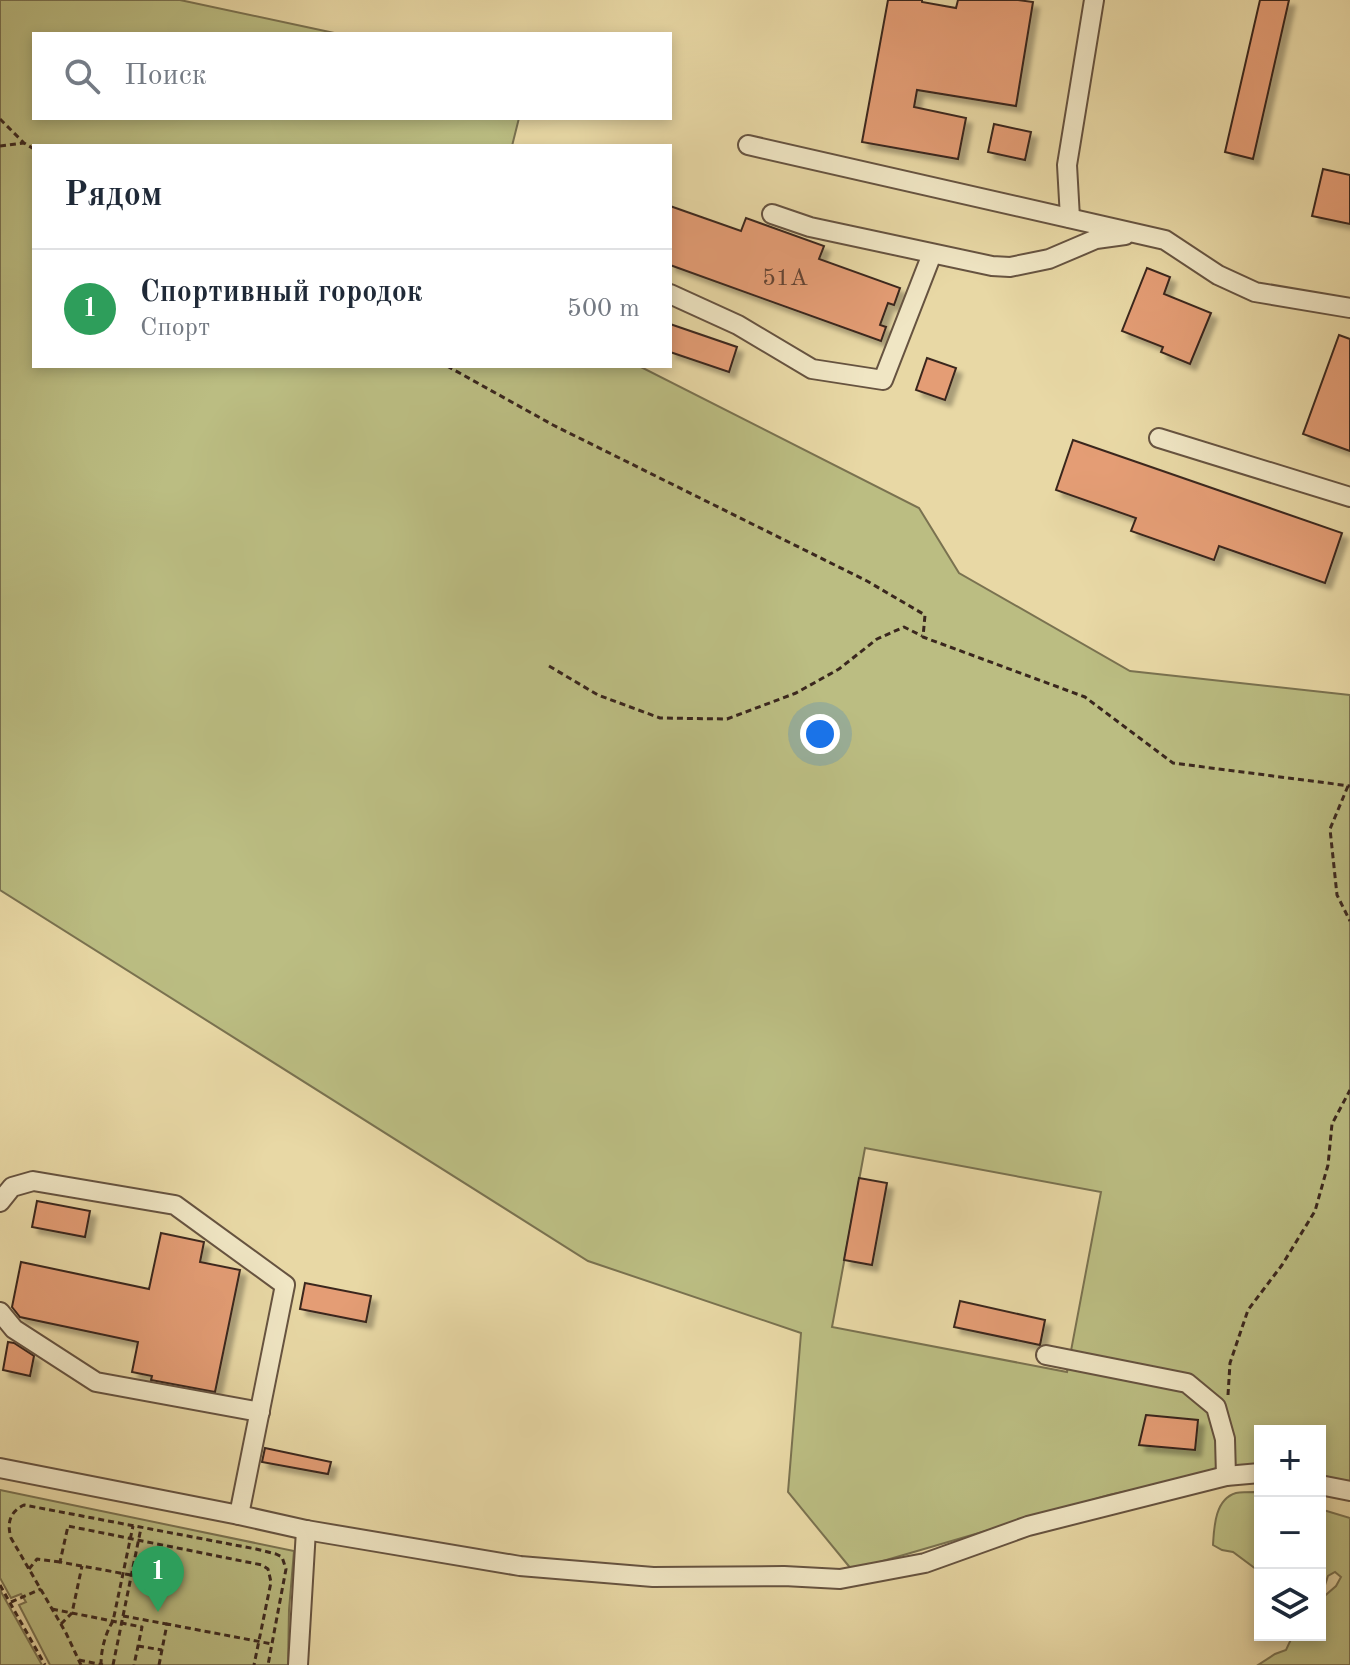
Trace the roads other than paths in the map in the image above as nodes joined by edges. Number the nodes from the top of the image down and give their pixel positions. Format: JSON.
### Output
{"nodes":[{"id":1,"x":1094,"y":0,"type":"edge"},
{"id":2,"x":748,"y":145,"type":"dead end"},
{"id":3,"x":772,"y":214,"type":"dead end"},
{"id":4,"x":1070,"y":218,"type":"junction"},
{"id":5,"x":1136,"y":233,"type":"junction"},
{"id":6,"x":932,"y":254,"type":"junction"},
{"id":7,"x":672,"y":295,"type":"edge"},
{"id":8,"x":1350,"y":308,"type":"edge"},
{"id":9,"x":1159,"y":438,"type":"dead end"},
{"id":10,"x":1350,"y":497,"type":"edge"},
{"id":11,"x":0,"y":1202,"type":"edge"},
{"id":12,"x":0,"y":1312,"type":"edge"},
{"id":13,"x":1046,"y":1355,"type":"dead end"},
{"id":14,"x":260,"y":1412,"type":"junction"},
{"id":15,"x":0,"y":1468,"type":"edge"},
{"id":16,"x":1254,"y":1474,"type":"edge"},
{"id":17,"x":1226,"y":1476,"type":"junction"},
{"id":18,"x":1326,"y":1486,"type":"edge"},
{"id":19,"x":1350,"y":1491,"type":"edge"},
{"id":20,"x":239,"y":1515,"type":"junction"},
{"id":21,"x":306,"y":1530,"type":"junction"},
{"id":22,"x":298,"y":1665,"type":"edge"}],
"edges":[{"from":1,"to":4,"type":"lane"},
{"from":2,"to":4,"type":"lane"},
{"from":3,"to":6,"type":"lane"},
{"from":4,"to":5,"type":"lane"},
{"from":5,"to":6,"type":"lane"},
{"from":5,"to":8,"type":"lane"},
{"from":6,"to":7,"type":"lane"},
{"from":9,"to":10,"type":"lane"},
{"from":11,"to":14,"type":"lane"},
{"from":12,"to":14,"type":"lane"},
{"from":13,"to":17,"type":"lane"},
{"from":14,"to":20,"type":"lane"},
{"from":15,"to":20,"type":"lane"},
{"from":16,"to":17,"type":"lane"},
{"from":17,"to":21,"type":"lane"},
{"from":18,"to":19,"type":"lane"},
{"from":20,"to":21,"type":"lane"},
{"from":21,"to":22,"type":"lane"}]}
